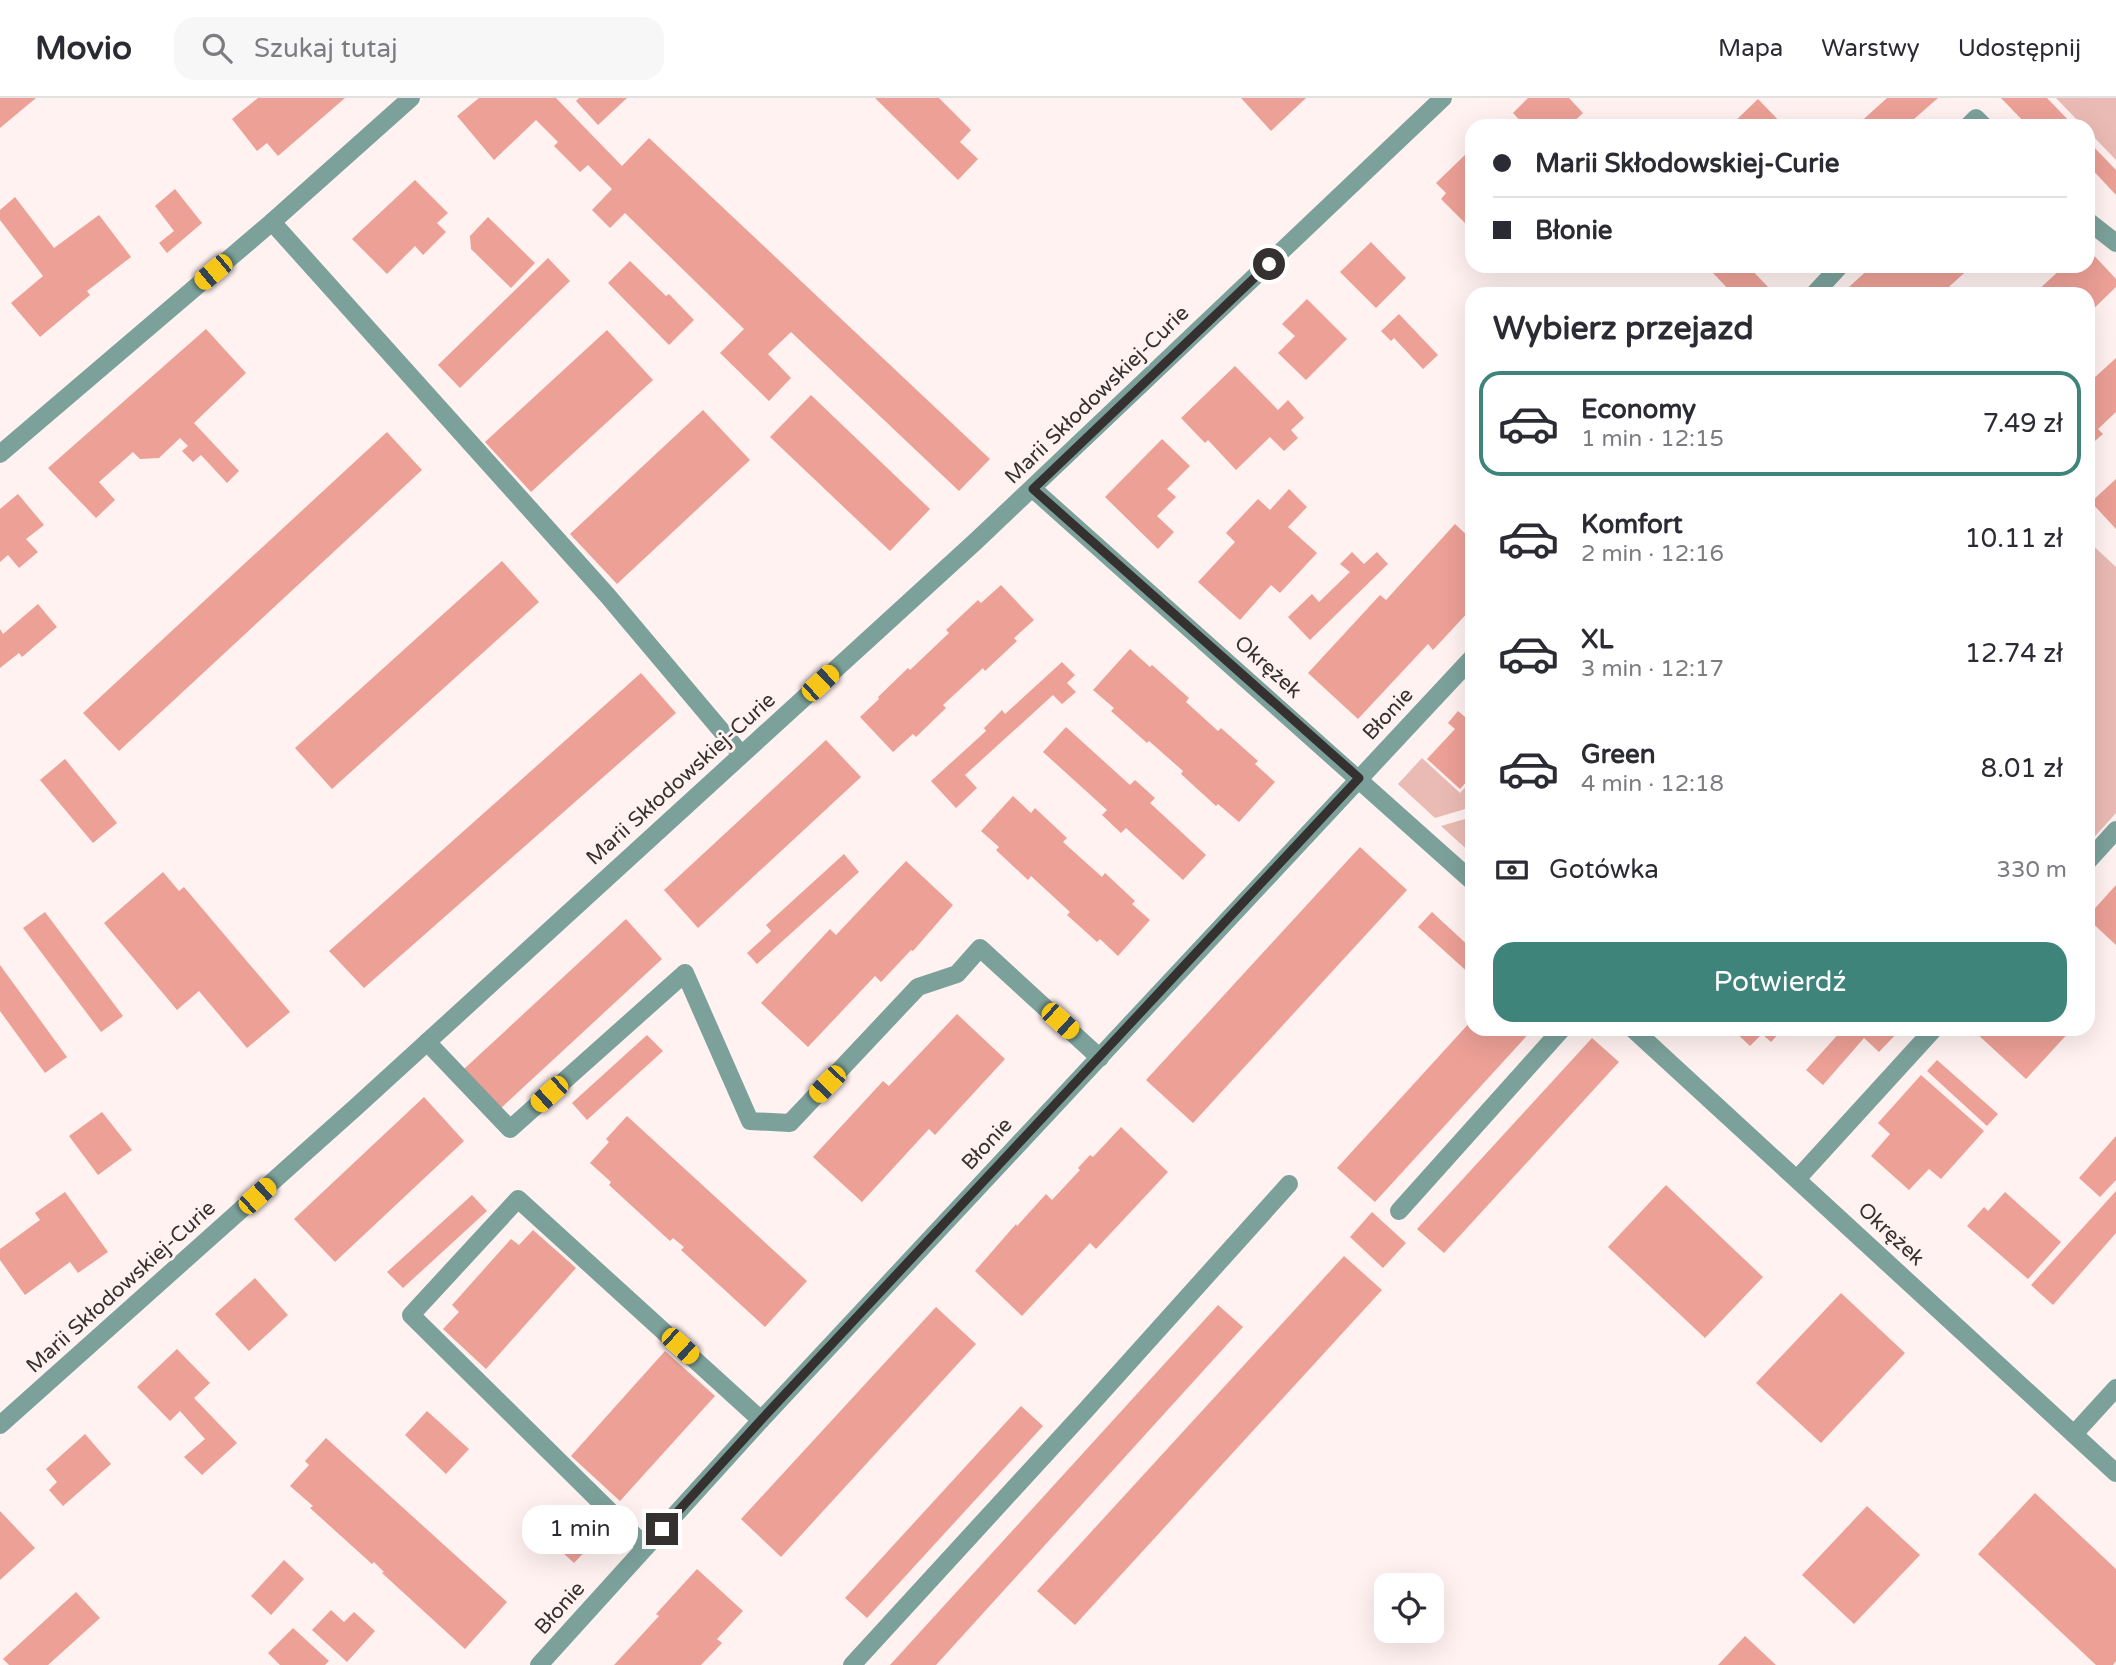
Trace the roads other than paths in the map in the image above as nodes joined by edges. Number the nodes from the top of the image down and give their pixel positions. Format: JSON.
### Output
{"nodes":[{"id":1,"x":411,"y":98,"type":"edge"},
{"id":2,"x":1443,"y":98,"type":"edge"},
{"id":3,"x":272,"y":222,"type":"junction"},
{"id":4,"x":2095,"y":226,"type":"edge"},
{"id":5,"x":2116,"y":243,"type":"edge"},
{"id":6,"x":1834,"y":273,"type":"edge"},
{"id":7,"x":1820,"y":287,"type":"edge"},
{"id":8,"x":0,"y":454,"type":"edge"},
{"id":9,"x":1033,"y":489,"type":"junction"},
{"id":10,"x":1465,"y":665,"type":"edge"},
{"id":11,"x":741,"y":754,"type":"junction"},
{"id":12,"x":1359,"y":778,"type":"junction"},
{"id":13,"x":2116,"y":830,"type":"edge"},
{"id":14,"x":2095,"y":853,"type":"edge"},
{"id":15,"x":1465,"y":875,"type":"edge"},
{"id":16,"x":1556,"y":1036,"type":"edge"},
{"id":17,"x":1641,"y":1036,"type":"edge"},
{"id":18,"x":1928,"y":1036,"type":"edge"},
{"id":19,"x":427,"y":1042,"type":"junction"},
{"id":20,"x":1100,"y":1058,"type":"junction"},
{"id":21,"x":1798,"y":1178,"type":"junction"},
{"id":22,"x":1289,"y":1184,"type":"dead end"},
{"id":23,"x":1399,"y":1210,"type":"dead end"},
{"id":24,"x":2116,"y":1388,"type":"edge"},
{"id":25,"x":761,"y":1420,"type":"junction"},
{"id":26,"x":0,"y":1425,"type":"edge"},
{"id":27,"x":2074,"y":1434,"type":"junction"},
{"id":28,"x":2116,"y":1473,"type":"edge"},
{"id":29,"x":646,"y":1547,"type":"junction"},
{"id":30,"x":539,"y":1665,"type":"edge"},
{"id":31,"x":852,"y":1665,"type":"edge"}],
"edges":[{"from":1,"to":3,"type":"street"},
{"from":2,"to":9,"type":"street","name":"Marii Skłodowskiej-Curie"},
{"from":3,"to":8,"type":"street"},
{"from":3,"to":11,"type":"street"},
{"from":4,"to":5,"type":"street"},
{"from":6,"to":7,"type":"street"},
{"from":9,"to":11,"type":"street","name":"Marii Skłodowskiej-Curie"},
{"from":9,"to":12,"type":"street","name":"Okrężek"},
{"from":10,"to":12,"type":"street","name":"Błonie"},
{"from":11,"to":19,"type":"street","name":"Marii Skłodowskiej-Curie"},
{"from":12,"to":15,"type":"street","name":"Okrężek"},
{"from":12,"to":20,"type":"street","name":"Błonie"},
{"from":13,"to":14,"type":"street"},
{"from":16,"to":23,"type":"street"},
{"from":17,"to":21,"type":"street","name":"Okrężek"},
{"from":18,"to":21,"type":"street"},
{"from":19,"to":20,"type":"street"},
{"from":19,"to":26,"type":"street","name":"Marii Skłodowskiej-Curie"},
{"from":20,"to":25,"type":"street","name":"Błonie"},
{"from":21,"to":27,"type":"street","name":"Okrężek"},
{"from":22,"to":31,"type":"street"},
{"from":24,"to":27,"type":"street"},
{"from":25,"to":29,"type":"street","name":"Błonie"},
{"from":25,"to":29,"type":"street"},
{"from":27,"to":28,"type":"street","name":"Okrężek"},
{"from":29,"to":30,"type":"street","name":"Błonie"}]}
